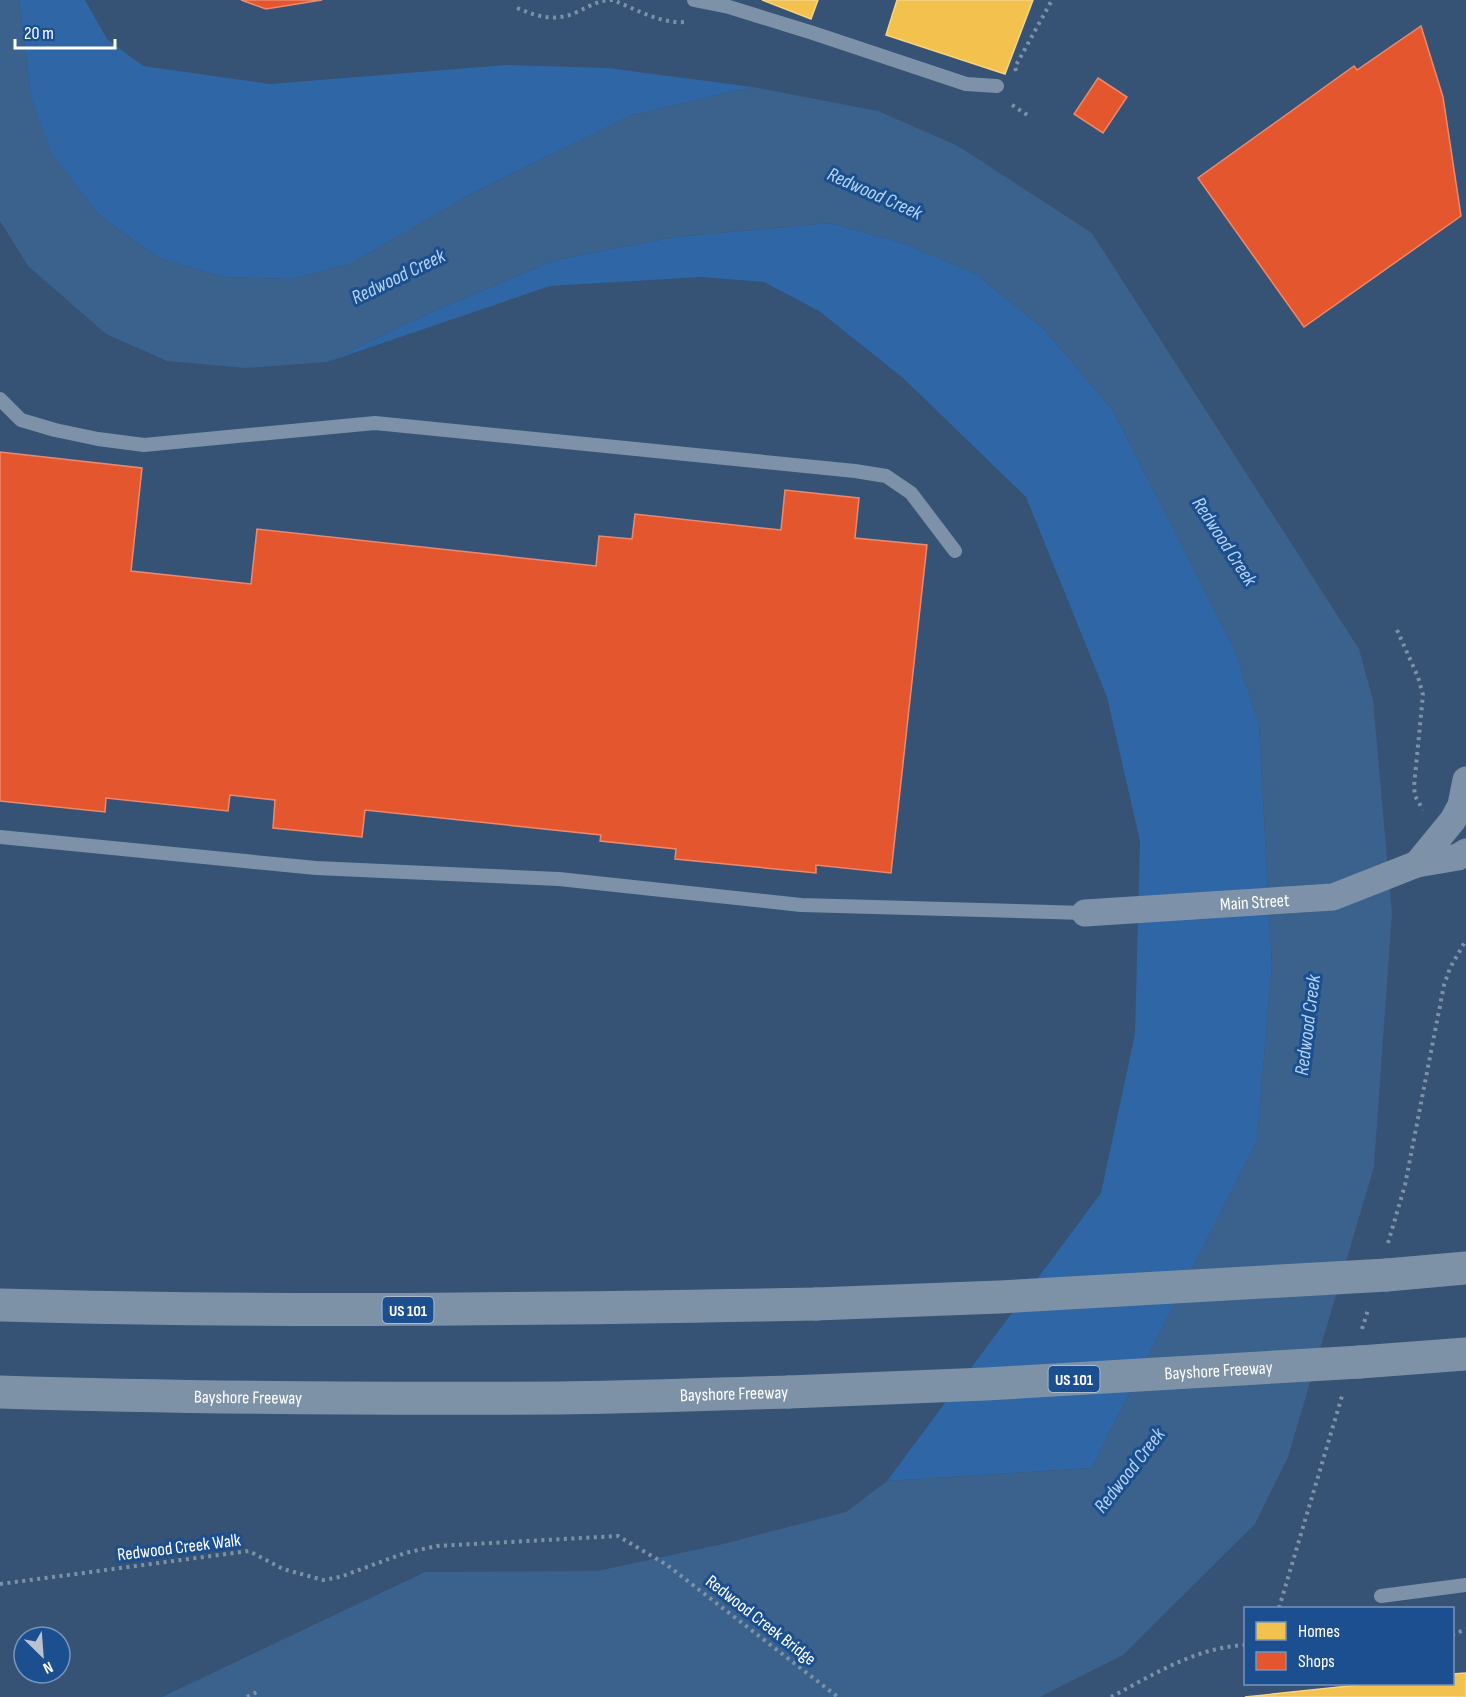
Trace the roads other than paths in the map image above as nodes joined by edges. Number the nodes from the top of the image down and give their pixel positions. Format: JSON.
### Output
{"nodes":[{"id":1,"x":694,"y":0,"type":"edge"},
{"id":2,"x":997,"y":86,"type":"dead end"},
{"id":3,"x":0,"y":399,"type":"edge"},
{"id":4,"x":955,"y":551,"type":"dead end"},
{"id":5,"x":1466,"y":780,"type":"edge"},
{"id":6,"x":0,"y":837,"type":"edge"},
{"id":7,"x":1466,"y":852,"type":"edge"},
{"id":8,"x":1417,"y":864,"type":"junction"},
{"id":9,"x":1085,"y":913,"type":"joint"},
{"id":10,"x":1466,"y":1268,"type":"edge"},
{"id":11,"x":0,"y":1305,"type":"edge"},
{"id":12,"x":1466,"y":1354,"type":"edge"},
{"id":13,"x":0,"y":1392,"type":"edge"},
{"id":14,"x":1466,"y":1586,"type":"edge"},
{"id":15,"x":1381,"y":1596,"type":"dead end"}],
"edges":[{"from":1,"to":2,"type":"lane"},
{"from":3,"to":4,"type":"lane"},
{"from":5,"to":8,"type":"street","name":"Main Street"},
{"from":6,"to":9,"type":"lane"},
{"from":7,"to":8,"type":"street","name":"Main Street"},
{"from":8,"to":9,"type":"street","name":"Main Street"},
{"from":10,"to":11,"type":"highway","number":"US 101","bridge":true},
{"from":12,"to":13,"type":"highway","name":"Bayshore Freeway","number":"US 101","bridge":true},
{"from":14,"to":15,"type":"lane"}]}
